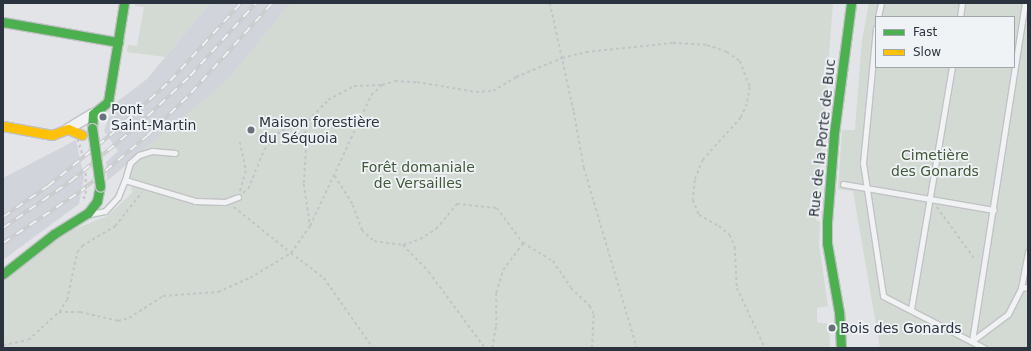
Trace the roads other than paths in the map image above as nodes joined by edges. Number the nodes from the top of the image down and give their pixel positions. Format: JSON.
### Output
{"nodes":[{"id":1,"x":124,"y":3,"type":"edge"},
{"id":2,"x":851,"y":3,"type":"edge"},
{"id":3,"x":881,"y":3,"type":"edge"},
{"id":4,"x":962,"y":3,"type":"edge"},
{"id":5,"x":1025,"y":3,"type":"edge"},
{"id":6,"x":878,"y":16,"type":"edge"},
{"id":7,"x":960,"y":16,"type":"edge"},
{"id":8,"x":3,"y":22,"type":"edge"},
{"id":9,"x":875,"y":38,"type":"edge"},
{"id":10,"x":118,"y":42,"type":"junction"},
{"id":11,"x":1015,"y":61,"type":"edge"},
{"id":12,"x":952,"y":68,"type":"edge"},
{"id":13,"x":1014,"y":68,"type":"edge"},
{"id":14,"x":89,"y":117,"type":"junction"},
{"id":15,"x":3,"y":126,"type":"edge"},
{"id":16,"x":68,"y":129,"type":"junction"},
{"id":17,"x":175,"y":153,"type":"dead end"},
{"id":18,"x":125,"y":180,"type":"junction"},
{"id":19,"x":842,"y":184,"type":"dead end"},
{"id":20,"x":866,"y":187,"type":"junction"},
{"id":21,"x":93,"y":189,"type":"junction"},
{"id":22,"x":238,"y":197,"type":"road end"},
{"id":23,"x":931,"y":199,"type":"junction"},
{"id":24,"x":994,"y":210,"type":"junction"},
{"id":25,"x":87,"y":212,"type":"junction"},
{"id":26,"x":1028,"y":252,"type":"edge"},
{"id":27,"x":3,"y":274,"type":"edge"},
{"id":28,"x":1021,"y":288,"type":"junction"},
{"id":29,"x":1028,"y":288,"type":"edge"},
{"id":30,"x":911,"y":309,"type":"junction"},
{"id":31,"x":972,"y":341,"type":"junction"},
{"id":32,"x":841,"y":348,"type":"edge"},
{"id":33,"x":984,"y":348,"type":"edge"}],
"edges":[{"from":1,"to":10,"type":"street"},
{"from":2,"to":32,"type":"street","name":"Rue de la Porte de Buc"},
{"from":3,"to":6,"type":"lane"},
{"from":4,"to":7,"type":"lane"},
{"from":5,"to":11,"type":"lane"},
{"from":8,"to":10,"type":"street"},
{"from":9,"to":20,"type":"lane"},
{"from":10,"to":14,"type":"street"},
{"from":12,"to":23,"type":"lane"},
{"from":13,"to":24,"type":"lane"},
{"from":14,"to":16,"type":"street"},
{"from":14,"to":21,"type":"street","bridge":true},
{"from":15,"to":16,"type":"street"},
{"from":16,"to":21,"type":"street"},
{"from":17,"to":18,"type":"lane"},
{"from":18,"to":22,"type":"lane"},
{"from":18,"to":25,"type":"lane"},
{"from":19,"to":20,"type":"lane"},
{"from":20,"to":23,"type":"lane"},
{"from":20,"to":30,"type":"lane"},
{"from":21,"to":25,"type":"street"},
{"from":23,"to":24,"type":"lane"},
{"from":23,"to":30,"type":"lane"},
{"from":24,"to":31,"type":"lane"},
{"from":25,"to":27,"type":"street"},
{"from":26,"to":28,"type":"lane"},
{"from":28,"to":29,"type":"lane"},
{"from":28,"to":31,"type":"lane"},
{"from":30,"to":31,"type":"lane"},
{"from":31,"to":33,"type":"lane"}]}
